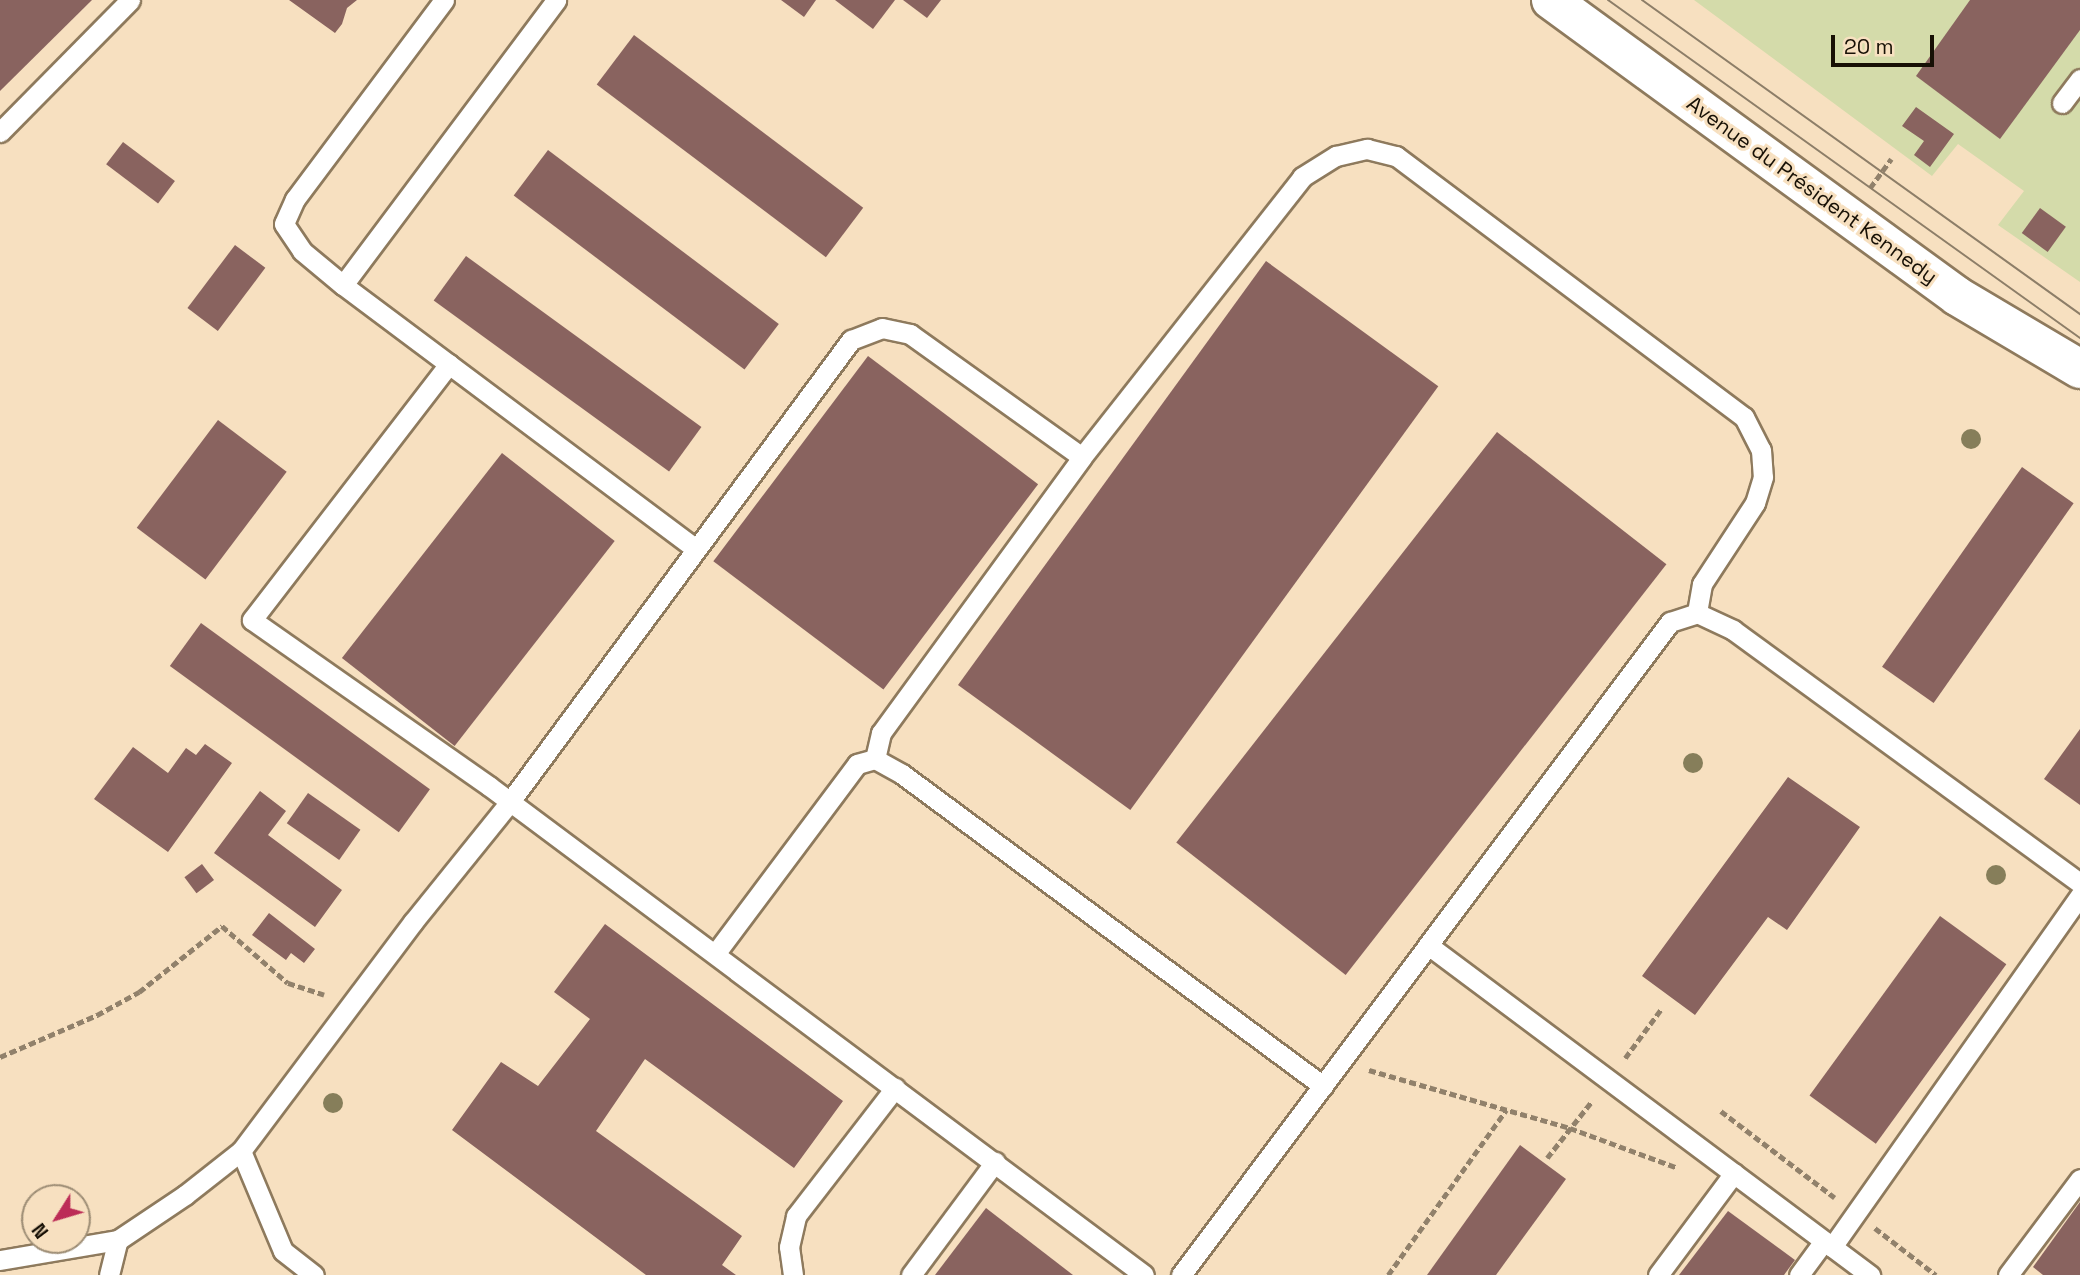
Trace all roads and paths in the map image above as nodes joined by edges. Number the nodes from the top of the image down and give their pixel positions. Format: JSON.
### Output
{"nodes":[{"id":1,"x":130,"y":0,"type":"edge"},
{"id":2,"x":444,"y":0,"type":"edge"},
{"id":3,"x":556,"y":0,"type":"edge"},
{"id":4,"x":1551,"y":0,"type":"edge"},
{"id":5,"x":2080,"y":79,"type":"edge"},
{"id":6,"x":2062,"y":103,"type":"dead end"},
{"id":7,"x":0,"y":132,"type":"edge"},
{"id":8,"x":343,"y":285,"type":"junction"},
{"id":9,"x":449,"y":364,"type":"junction"},
{"id":10,"x":2080,"y":369,"type":"edge"},
{"id":11,"x":1082,"y":457,"type":"junction"},
{"id":12,"x":695,"y":548,"type":"junction"},
{"id":13,"x":1697,"y":613,"type":"junction"},
{"id":14,"x":875,"y":759,"type":"junction"},
{"id":15,"x":509,"y":803,"type":"junction"},
{"id":16,"x":2080,"y":883,"type":"edge"},
{"id":17,"x":2080,"y":896,"type":"edge"},
{"id":18,"x":1428,"y":945,"type":"junction"},
{"id":19,"x":715,"y":954,"type":"junction"},
{"id":20,"x":351,"y":1005,"type":"junction"},
{"id":21,"x":0,"y":1057,"type":"edge"},
{"id":22,"x":1342,"y":1061,"type":"junction"},
{"id":23,"x":1323,"y":1086,"type":"junction"},
{"id":24,"x":895,"y":1088,"type":"junction"},
{"id":25,"x":1506,"y":1110,"type":"junction"},
{"id":26,"x":1721,"y":1111,"type":"dead end"},
{"id":27,"x":241,"y":1151,"type":"junction"},
{"id":28,"x":995,"y":1162,"type":"junction"},
{"id":29,"x":1734,"y":1173,"type":"junction"},
{"id":30,"x":2080,"y":1178,"type":"edge"},
{"id":31,"x":1718,"y":1195,"type":"junction"},
{"id":32,"x":1856,"y":1214,"type":"junction"},
{"id":33,"x":118,"y":1240,"type":"junction"},
{"id":34,"x":1828,"y":1244,"type":"junction"},
{"id":35,"x":0,"y":1260,"type":"edge"},
{"id":36,"x":108,"y":1275,"type":"edge"},
{"id":37,"x":314,"y":1275,"type":"edge"},
{"id":38,"x":793,"y":1275,"type":"edge"},
{"id":39,"x":911,"y":1275,"type":"edge"},
{"id":40,"x":1144,"y":1275,"type":"edge"},
{"id":41,"x":1181,"y":1275,"type":"edge"},
{"id":42,"x":1388,"y":1275,"type":"edge"},
{"id":43,"x":1658,"y":1275,"type":"edge"},
{"id":44,"x":1798,"y":1275,"type":"edge"},
{"id":45,"x":1870,"y":1275,"type":"edge"},
{"id":46,"x":1936,"y":1275,"type":"edge"},
{"id":47,"x":2008,"y":1275,"type":"edge"}],
"edges":[{"from":1,"to":7,"type":"lane"},
{"from":2,"to":8,"type":"lane"},
{"from":3,"to":8,"type":"lane"},
{"from":4,"to":10,"type":"street","name":"Avenue du Président Kennedy"},
{"from":5,"to":6,"type":"lane"},
{"from":8,"to":9,"type":"lane"},
{"from":9,"to":12,"type":"lane"},
{"from":9,"to":15,"type":"lane"},
{"from":11,"to":12,"type":"lane"},
{"from":11,"to":13,"type":"lane"},
{"from":11,"to":14,"type":"lane"},
{"from":12,"to":15,"type":"lane"},
{"from":13,"to":16,"type":"lane"},
{"from":13,"to":18,"type":"lane"},
{"from":14,"to":19,"type":"lane"},
{"from":14,"to":23,"type":"lane"},
{"from":15,"to":19,"type":"lane"},
{"from":15,"to":20,"type":"lane"},
{"from":17,"to":32,"type":"lane"},
{"from":18,"to":22,"type":"lane"},
{"from":18,"to":29,"type":"lane"},
{"from":19,"to":24,"type":"lane"},
{"from":20,"to":21,"type":"path"},
{"from":20,"to":27,"type":"lane"},
{"from":22,"to":23,"type":"lane"},
{"from":22,"to":25,"type":"path"},
{"from":23,"to":41,"type":"lane"},
{"from":24,"to":28,"type":"lane"},
{"from":24,"to":38,"type":"lane"},
{"from":25,"to":31,"type":"path"},
{"from":25,"to":42,"type":"path"},
{"from":26,"to":32,"type":"path"},
{"from":27,"to":33,"type":"lane"},
{"from":27,"to":37,"type":"lane"},
{"from":28,"to":39,"type":"lane"},
{"from":28,"to":40,"type":"lane"},
{"from":29,"to":31,"type":"lane"},
{"from":29,"to":34,"type":"lane"},
{"from":30,"to":47,"type":"lane"},
{"from":31,"to":43,"type":"lane"},
{"from":32,"to":34,"type":"lane"},
{"from":32,"to":46,"type":"path"},
{"from":33,"to":35,"type":"lane"},
{"from":33,"to":36,"type":"lane"},
{"from":34,"to":44,"type":"lane"},
{"from":34,"to":45,"type":"lane"}]}
